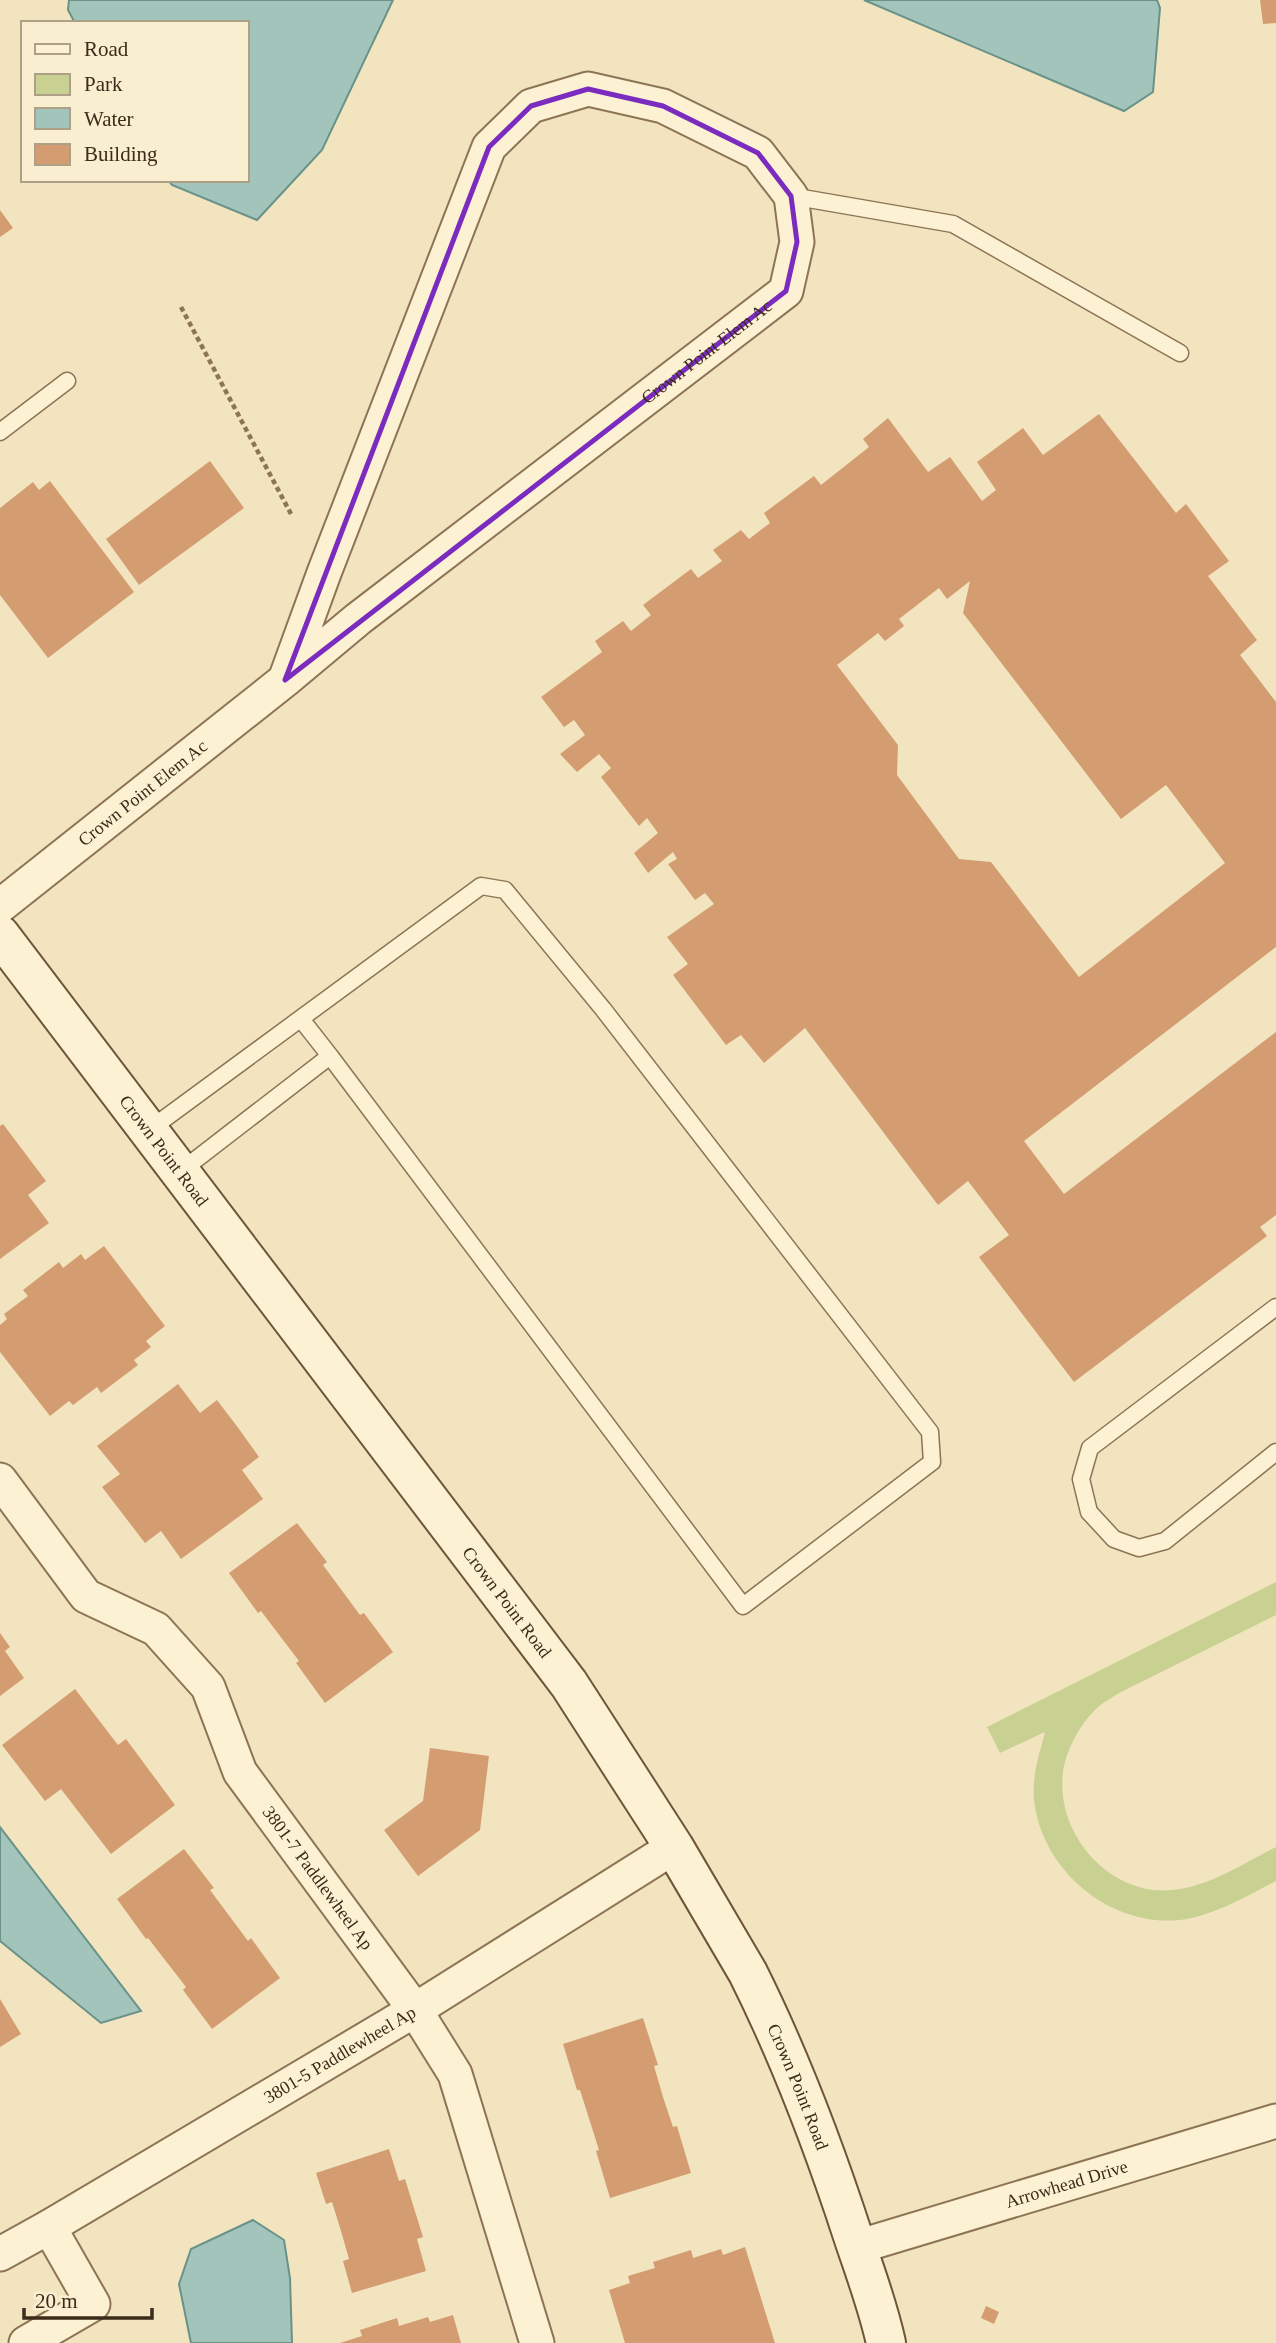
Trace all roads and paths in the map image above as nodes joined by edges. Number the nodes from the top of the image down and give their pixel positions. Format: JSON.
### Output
{"nodes":[{"id":1,"x":790,"y":196,"type":"junction"},
{"id":2,"x":181,"y":307,"type":"dead end"},
{"id":3,"x":1180,"y":353,"type":"dead end"},
{"id":4,"x":67,"y":381,"type":"dead end"},
{"id":5,"x":0,"y":432,"type":"edge"},
{"id":6,"x":291,"y":514,"type":"dead end"},
{"id":7,"x":285,"y":680,"type":"junction"},
{"id":8,"x":0,"y":906,"type":"edge"},
{"id":9,"x":0,"y":935,"type":"edge"},
{"id":10,"x":301,"y":1018,"type":"junction"},
{"id":11,"x":330,"y":1056,"type":"junction"},
{"id":12,"x":149,"y":1130,"type":"junction"},
{"id":13,"x":181,"y":1171,"type":"junction"},
{"id":14,"x":1276,"y":1307,"type":"edge"},
{"id":15,"x":1276,"y":1452,"type":"edge"},
{"id":16,"x":0,"y":1480,"type":"edge"},
{"id":17,"x":674,"y":1847,"type":"junction"},
{"id":18,"x":415,"y":2010,"type":"junction"},
{"id":19,"x":1276,"y":2121,"type":"edge"},
{"id":20,"x":48,"y":2227,"type":"junction"},
{"id":21,"x":857,"y":2247,"type":"junction"},
{"id":22,"x":0,"y":2254,"type":"edge"},
{"id":23,"x":26,"y":2343,"type":"edge"},
{"id":24,"x":537,"y":2343,"type":"edge"},
{"id":25,"x":886,"y":2343,"type":"edge"}],
"edges":[{"from":1,"to":3,"type":"lane"},
{"from":1,"to":7,"type":"street","name":"Crown Point Elem Ac"},
{"from":1,"to":7,"type":"street","name":"Crown Point Elem Ac"},
{"from":2,"to":6,"type":"path"},
{"from":4,"to":5,"type":"lane"},
{"from":7,"to":8,"type":"street","name":"Crown Point Elem Ac"},
{"from":9,"to":12,"type":"street","name":"Crown Point Road"},
{"from":10,"to":11,"type":"lane"},
{"from":10,"to":11,"type":"lane"},
{"from":10,"to":12,"type":"lane"},
{"from":11,"to":13,"type":"lane"},
{"from":12,"to":13,"type":"street","name":"Crown Point Road"},
{"from":13,"to":17,"type":"street","name":"Crown Point Road"},
{"from":14,"to":15,"type":"lane"},
{"from":16,"to":18,"type":"street","name":"3801-7 Paddlewheel Ap"},
{"from":17,"to":18,"type":"street","name":"3801-5 Paddlewheel Ap"},
{"from":17,"to":21,"type":"street","name":"Crown Point Road"},
{"from":18,"to":20,"type":"street","name":"3801-5 Paddlewheel Ap"},
{"from":18,"to":24,"type":"street","name":"3801-7 Paddlewheel Ap"},
{"from":19,"to":21,"type":"street","name":"Arrowhead Drive"},
{"from":20,"to":22,"type":"street","name":"3801-5 Paddlewheel Ap"},
{"from":20,"to":23,"type":"street"},
{"from":21,"to":25,"type":"street","name":"Crown Point Road"}]}
